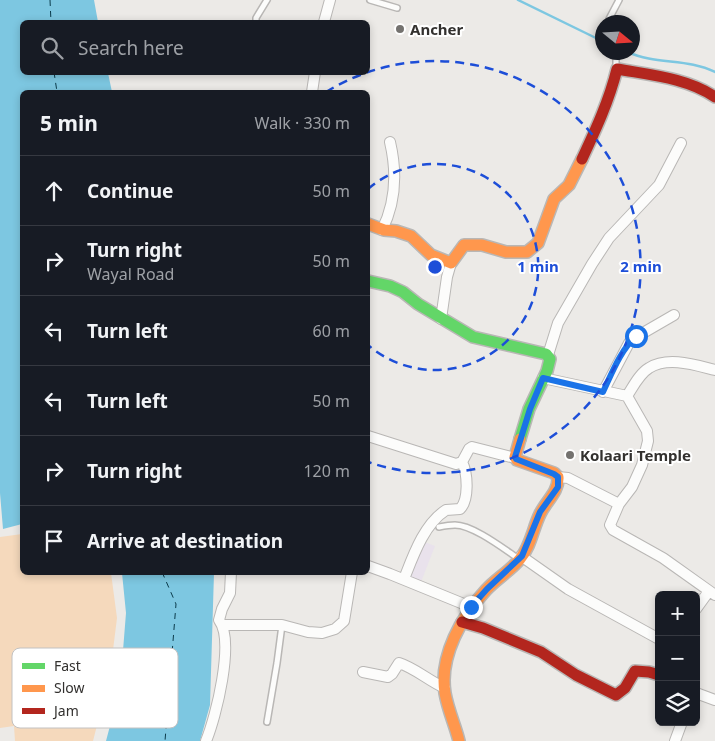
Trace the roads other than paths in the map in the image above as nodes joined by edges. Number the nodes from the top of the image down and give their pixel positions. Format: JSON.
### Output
{"nodes":[{"id":1,"x":267,"y":0,"type":"edge"},
{"id":2,"x":330,"y":0,"type":"edge"},
{"id":3,"x":370,"y":0,"type":"edge"},
{"id":4,"x":619,"y":0,"type":"edge"},
{"id":5,"x":397,"y":8,"type":"dead end"},
{"id":6,"x":611,"y":15,"type":"edge"},
{"id":7,"x":256,"y":20,"type":"edge"},
{"id":8,"x":325,"y":20,"type":"edge"},
{"id":9,"x":616,"y":60,"type":"edge"},
{"id":10,"x":616,"y":70,"type":"junction"},
{"id":11,"x":315,"y":75,"type":"edge"},
{"id":12,"x":312,"y":90,"type":"edge"},
{"id":13,"x":715,"y":97,"type":"edge"},
{"id":14,"x":390,"y":142,"type":"dead end"},
{"id":15,"x":681,"y":143,"type":"dead end"},
{"id":16,"x":370,"y":225,"type":"edge"},
{"id":17,"x":382,"y":230,"type":"junction"},
{"id":18,"x":451,"y":263,"type":"junction"},
{"id":19,"x":370,"y":281,"type":"edge"},
{"id":20,"x":674,"y":315,"type":"dead end"},
{"id":21,"x":441,"y":319,"type":"junction"},
{"id":22,"x":548,"y":355,"type":"junction"},
{"id":23,"x":715,"y":370,"type":"edge"},
{"id":24,"x":543,"y":378,"type":"junction"},
{"id":25,"x":603,"y":392,"type":"junction"},
{"id":26,"x":626,"y":396,"type":"junction"},
{"id":27,"x":370,"y":437,"type":"edge"},
{"id":28,"x":516,"y":458,"type":"junction"},
{"id":29,"x":462,"y":462,"type":"junction"},
{"id":30,"x":558,"y":477,"type":"junction"},
{"id":31,"x":619,"y":504,"type":"junction"},
{"id":32,"x":438,"y":527,"type":"dead end"},
{"id":33,"x":520,"y":558,"type":"junction"},
{"id":34,"x":370,"y":567,"type":"edge"},
{"id":35,"x":231,"y":575,"type":"edge"},
{"id":36,"x":352,"y":575,"type":"edge"},
{"id":37,"x":404,"y":579,"type":"junction"},
{"id":38,"x":712,"y":593,"type":"edge"},
{"id":39,"x":700,"y":605,"type":"edge"},
{"id":40,"x":471,"y":607,"type":"junction"},
{"id":41,"x":462,"y":622,"type":"junction"},
{"id":42,"x":223,"y":625,"type":"junction"},
{"id":43,"x":282,"y":625,"type":"junction"},
{"id":44,"x":655,"y":637,"type":"edge"},
{"id":45,"x":363,"y":672,"type":"dead end"},
{"id":46,"x":655,"y":673,"type":"edge"},
{"id":47,"x":445,"y":688,"type":"junction"},
{"id":48,"x":700,"y":694,"type":"edge"},
{"id":49,"x":715,"y":700,"type":"edge"},
{"id":50,"x":267,"y":722,"type":"dead end"},
{"id":51,"x":681,"y":726,"type":"edge"},
{"id":52,"x":206,"y":741,"type":"edge"},
{"id":53,"x":459,"y":741,"type":"edge"},
{"id":54,"x":675,"y":741,"type":"edge"}],
"edges":[{"from":1,"to":7,"type":"lane"},
{"from":2,"to":8,"type":"street"},
{"from":3,"to":5,"type":"lane"},
{"from":4,"to":6,"type":"lane"},
{"from":9,"to":10,"type":"lane"},
{"from":10,"to":13,"type":"street"},
{"from":10,"to":18,"type":"street"},
{"from":11,"to":12,"type":"street"},
{"from":14,"to":17,"type":"street"},
{"from":15,"to":22,"type":"street"},
{"from":16,"to":17,"type":"street"},
{"from":17,"to":18,"type":"street"},
{"from":18,"to":21,"type":"street"},
{"from":19,"to":21,"type":"street"},
{"from":20,"to":25,"type":"street"},
{"from":21,"to":22,"type":"street"},
{"from":22,"to":24,"type":"street"},
{"from":23,"to":26,"type":"street"},
{"from":24,"to":25,"type":"street"},
{"from":24,"to":28,"type":"street"},
{"from":25,"to":26,"type":"street"},
{"from":26,"to":31,"type":"street"},
{"from":27,"to":29,"type":"street"},
{"from":28,"to":29,"type":"street"},
{"from":28,"to":30,"type":"street"},
{"from":29,"to":37,"type":"street"},
{"from":30,"to":31,"type":"street"},
{"from":30,"to":33,"type":"street"},
{"from":31,"to":38,"type":"street"},
{"from":32,"to":33,"type":"lane"},
{"from":33,"to":40,"type":"street"},
{"from":33,"to":44,"type":"street"},
{"from":34,"to":37,"type":"street"},
{"from":35,"to":42,"type":"street"},
{"from":36,"to":43,"type":"street"},
{"from":37,"to":40,"type":"street"},
{"from":38,"to":39,"type":"street"},
{"from":40,"to":41,"type":"street"},
{"from":41,"to":46,"type":"street"},
{"from":41,"to":47,"type":"street"},
{"from":42,"to":43,"type":"street"},
{"from":42,"to":52,"type":"street"},
{"from":43,"to":50,"type":"lane"},
{"from":45,"to":47,"type":"street"},
{"from":47,"to":53,"type":"street"},
{"from":48,"to":49,"type":"street"},
{"from":51,"to":54,"type":"street"}]}
